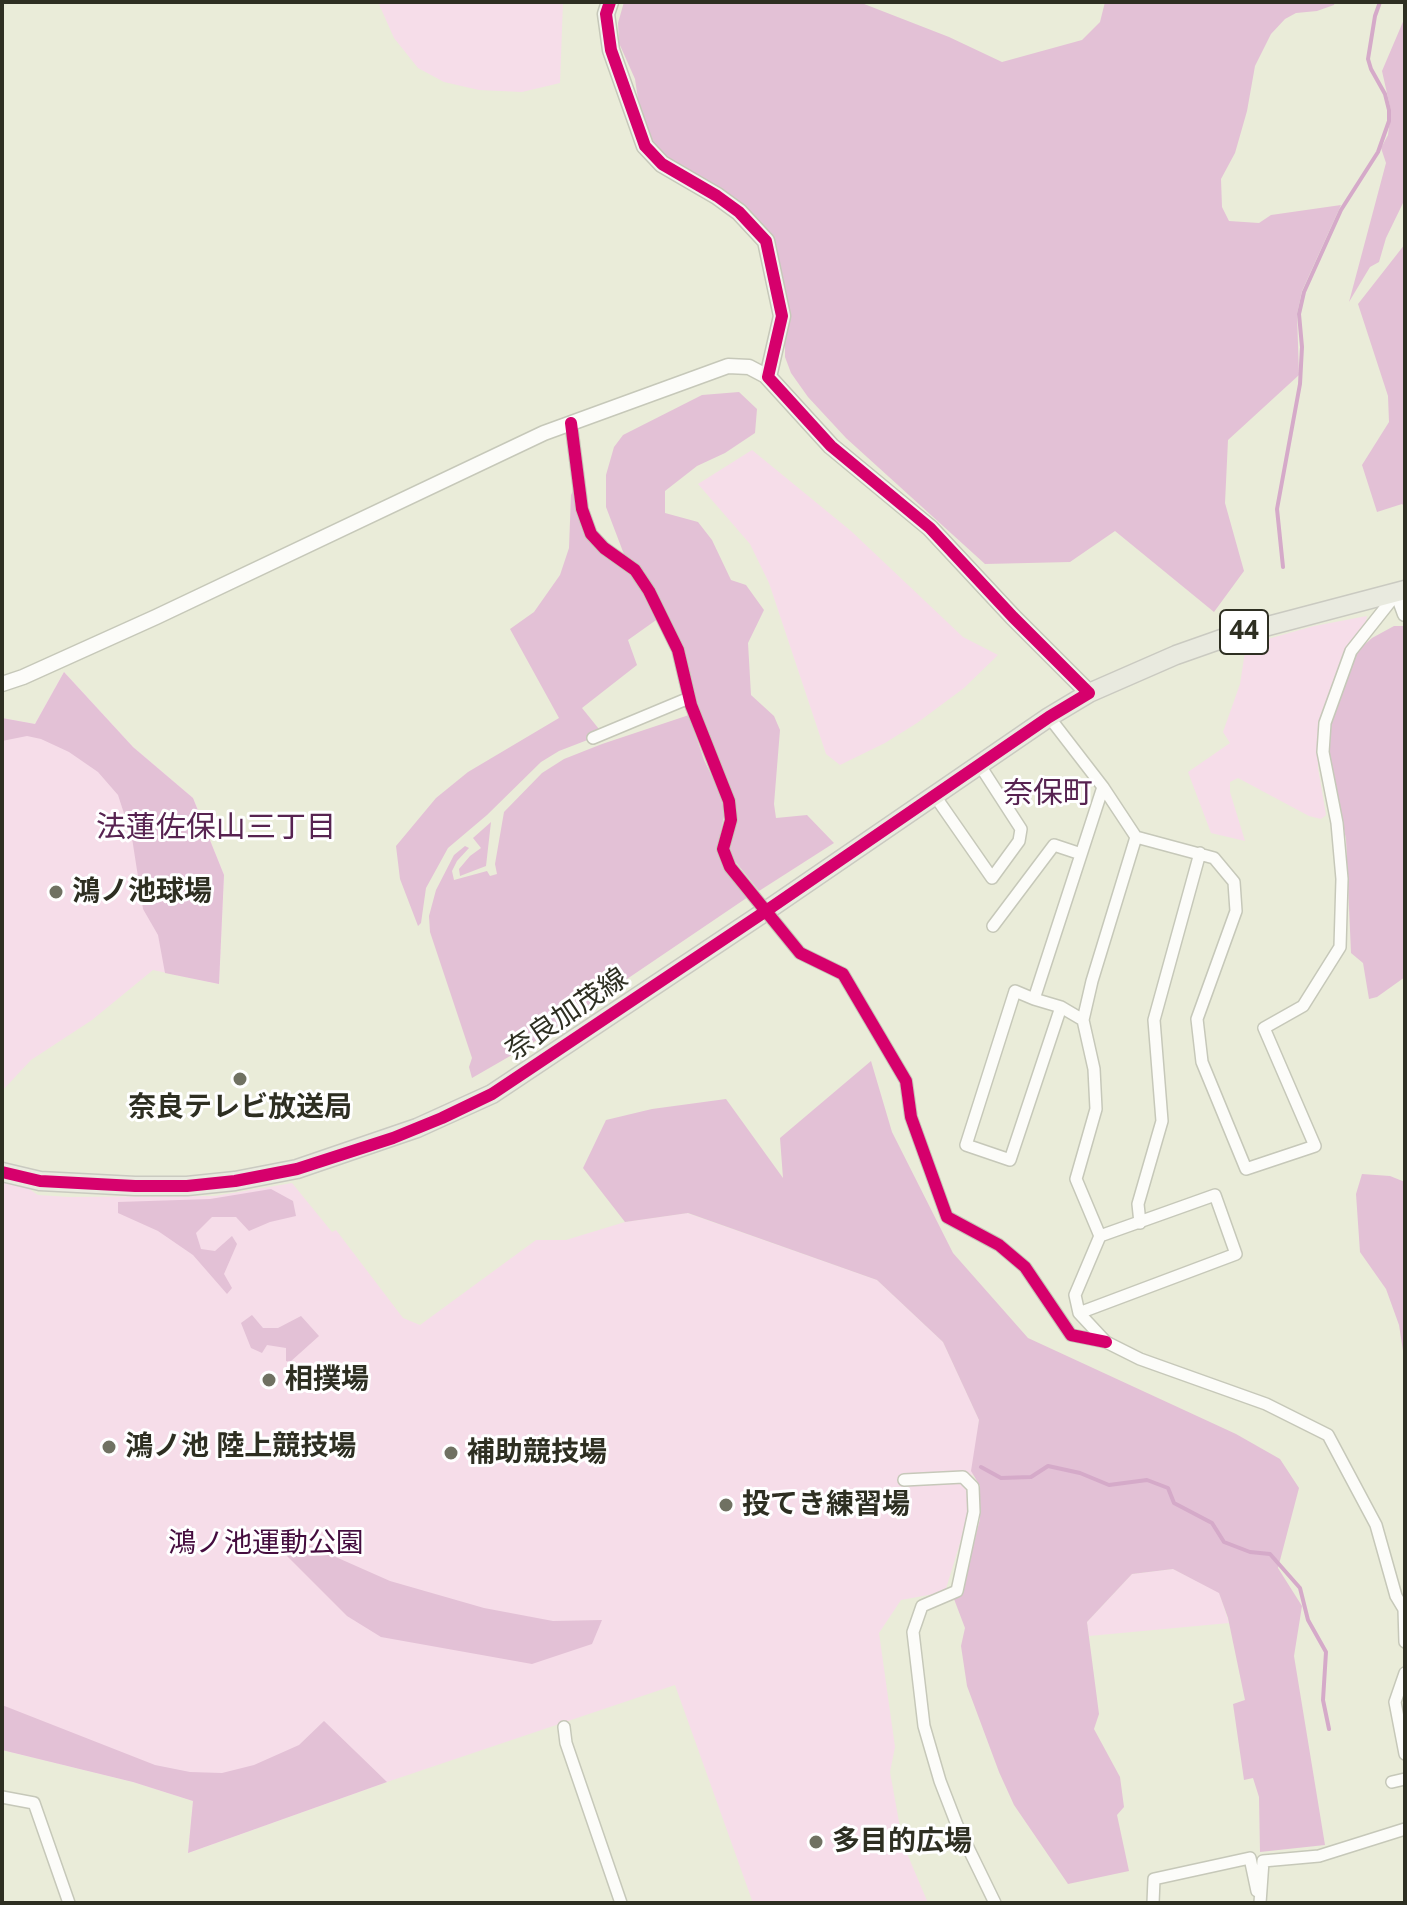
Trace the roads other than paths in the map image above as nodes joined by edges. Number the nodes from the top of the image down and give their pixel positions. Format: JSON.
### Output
{"nodes":[{"id":1,"x":610,"y":2,"type":"edge"},
{"id":2,"x":768,"y":377,"type":"junction"},
{"id":3,"x":571,"y":423,"type":"junction"},
{"id":4,"x":1401,"y":591,"type":"edge"},
{"id":5,"x":1405,"y":614,"type":"edge"},
{"id":6,"x":2,"y":684,"type":"edge"},
{"id":7,"x":1089,"y":693,"type":"junction"},
{"id":8,"x":689,"y":698,"type":"junction"},
{"id":9,"x":1049,"y":717,"type":"junction"},
{"id":10,"x":593,"y":738,"type":"dead end"},
{"id":11,"x":979,"y":764,"type":"junction"},
{"id":12,"x":1103,"y":787,"type":"junction"},
{"id":13,"x":935,"y":796,"type":"junction"},
{"id":14,"x":1136,"y":837,"type":"junction"},
{"id":15,"x":1200,"y":853,"type":"junction"},
{"id":16,"x":1081,"y":854,"type":"junction"},
{"id":17,"x":993,"y":926,"type":"dead end"},
{"id":18,"x":1034,"y":999,"type":"junction"},
{"id":19,"x":1061,"y":1007,"type":"junction"},
{"id":20,"x":1083,"y":1020,"type":"junction"},
{"id":21,"x":2,"y":1172,"type":"edge"},
{"id":22,"x":1140,"y":1223,"type":"junction"},
{"id":23,"x":1100,"y":1236,"type":"junction"},
{"id":24,"x":1079,"y":1313,"type":"junction"},
{"id":25,"x":1106,"y":1342,"type":"junction"},
{"id":26,"x":904,"y":1480,"type":"dead end"},
{"id":27,"x":1404,"y":1610,"type":"edge"},
{"id":28,"x":1405,"y":1642,"type":"edge"},
{"id":29,"x":1405,"y":1673,"type":"edge"},
{"id":30,"x":564,"y":1727,"type":"dead end"},
{"id":31,"x":1405,"y":1754,"type":"edge"},
{"id":32,"x":1405,"y":1779,"type":"edge"},
{"id":33,"x":1392,"y":1782,"type":"dead end"},
{"id":34,"x":2,"y":1797,"type":"edge"},
{"id":35,"x":1405,"y":1829,"type":"edge"},
{"id":36,"x":1260,"y":1902,"type":"edge"},
{"id":37,"x":69,"y":1903,"type":"edge"},
{"id":38,"x":621,"y":1903,"type":"edge"},
{"id":39,"x":995,"y":1903,"type":"edge"},
{"id":40,"x":1153,"y":1903,"type":"edge"}],
"edges":[{"from":1,"to":2,"type":"main road"},
{"from":2,"to":3,"type":"street"},
{"from":2,"to":7,"type":"main road"},
{"from":3,"to":6,"type":"street"},
{"from":3,"to":8,"type":"street"},
{"from":4,"to":5,"type":"street"},
{"from":4,"to":7,"type":"main road","name":"奈良加茂線","number":"44"},
{"from":4,"to":15,"type":"street"},
{"from":7,"to":9,"type":"main road","name":"奈良加茂線","number":"44"},
{"from":8,"to":10,"type":"street"},
{"from":8,"to":25,"type":"street","bridge":true},
{"from":9,"to":11,"type":"main road","name":"奈良加茂線","number":"44"},
{"from":9,"to":12,"type":"street"},
{"from":11,"to":13,"type":"main road","name":"奈良加茂線","number":"44"},
{"from":11,"to":13,"type":"street"},
{"from":12,"to":14,"type":"street"},
{"from":12,"to":16,"type":"street"},
{"from":13,"to":21,"type":"main road","name":"奈良加茂線","number":"44"},
{"from":14,"to":15,"type":"street"},
{"from":14,"to":20,"type":"street"},
{"from":15,"to":22,"type":"street"},
{"from":16,"to":17,"type":"street"},
{"from":16,"to":18,"type":"street"},
{"from":18,"to":19,"type":"street"},
{"from":18,"to":19,"type":"street"},
{"from":19,"to":20,"type":"street"},
{"from":20,"to":23,"type":"street"},
{"from":22,"to":23,"type":"street"},
{"from":22,"to":24,"type":"street"},
{"from":23,"to":24,"type":"street"},
{"from":24,"to":25,"type":"street"},
{"from":25,"to":27,"type":"street"},
{"from":26,"to":39,"type":"street"},
{"from":27,"to":28,"type":"street"},
{"from":29,"to":31,"type":"street"},
{"from":30,"to":38,"type":"street"},
{"from":32,"to":33,"type":"street"},
{"from":34,"to":37,"type":"street"},
{"from":35,"to":36,"type":"street"},
{"from":36,"to":40,"type":"street"}]}
